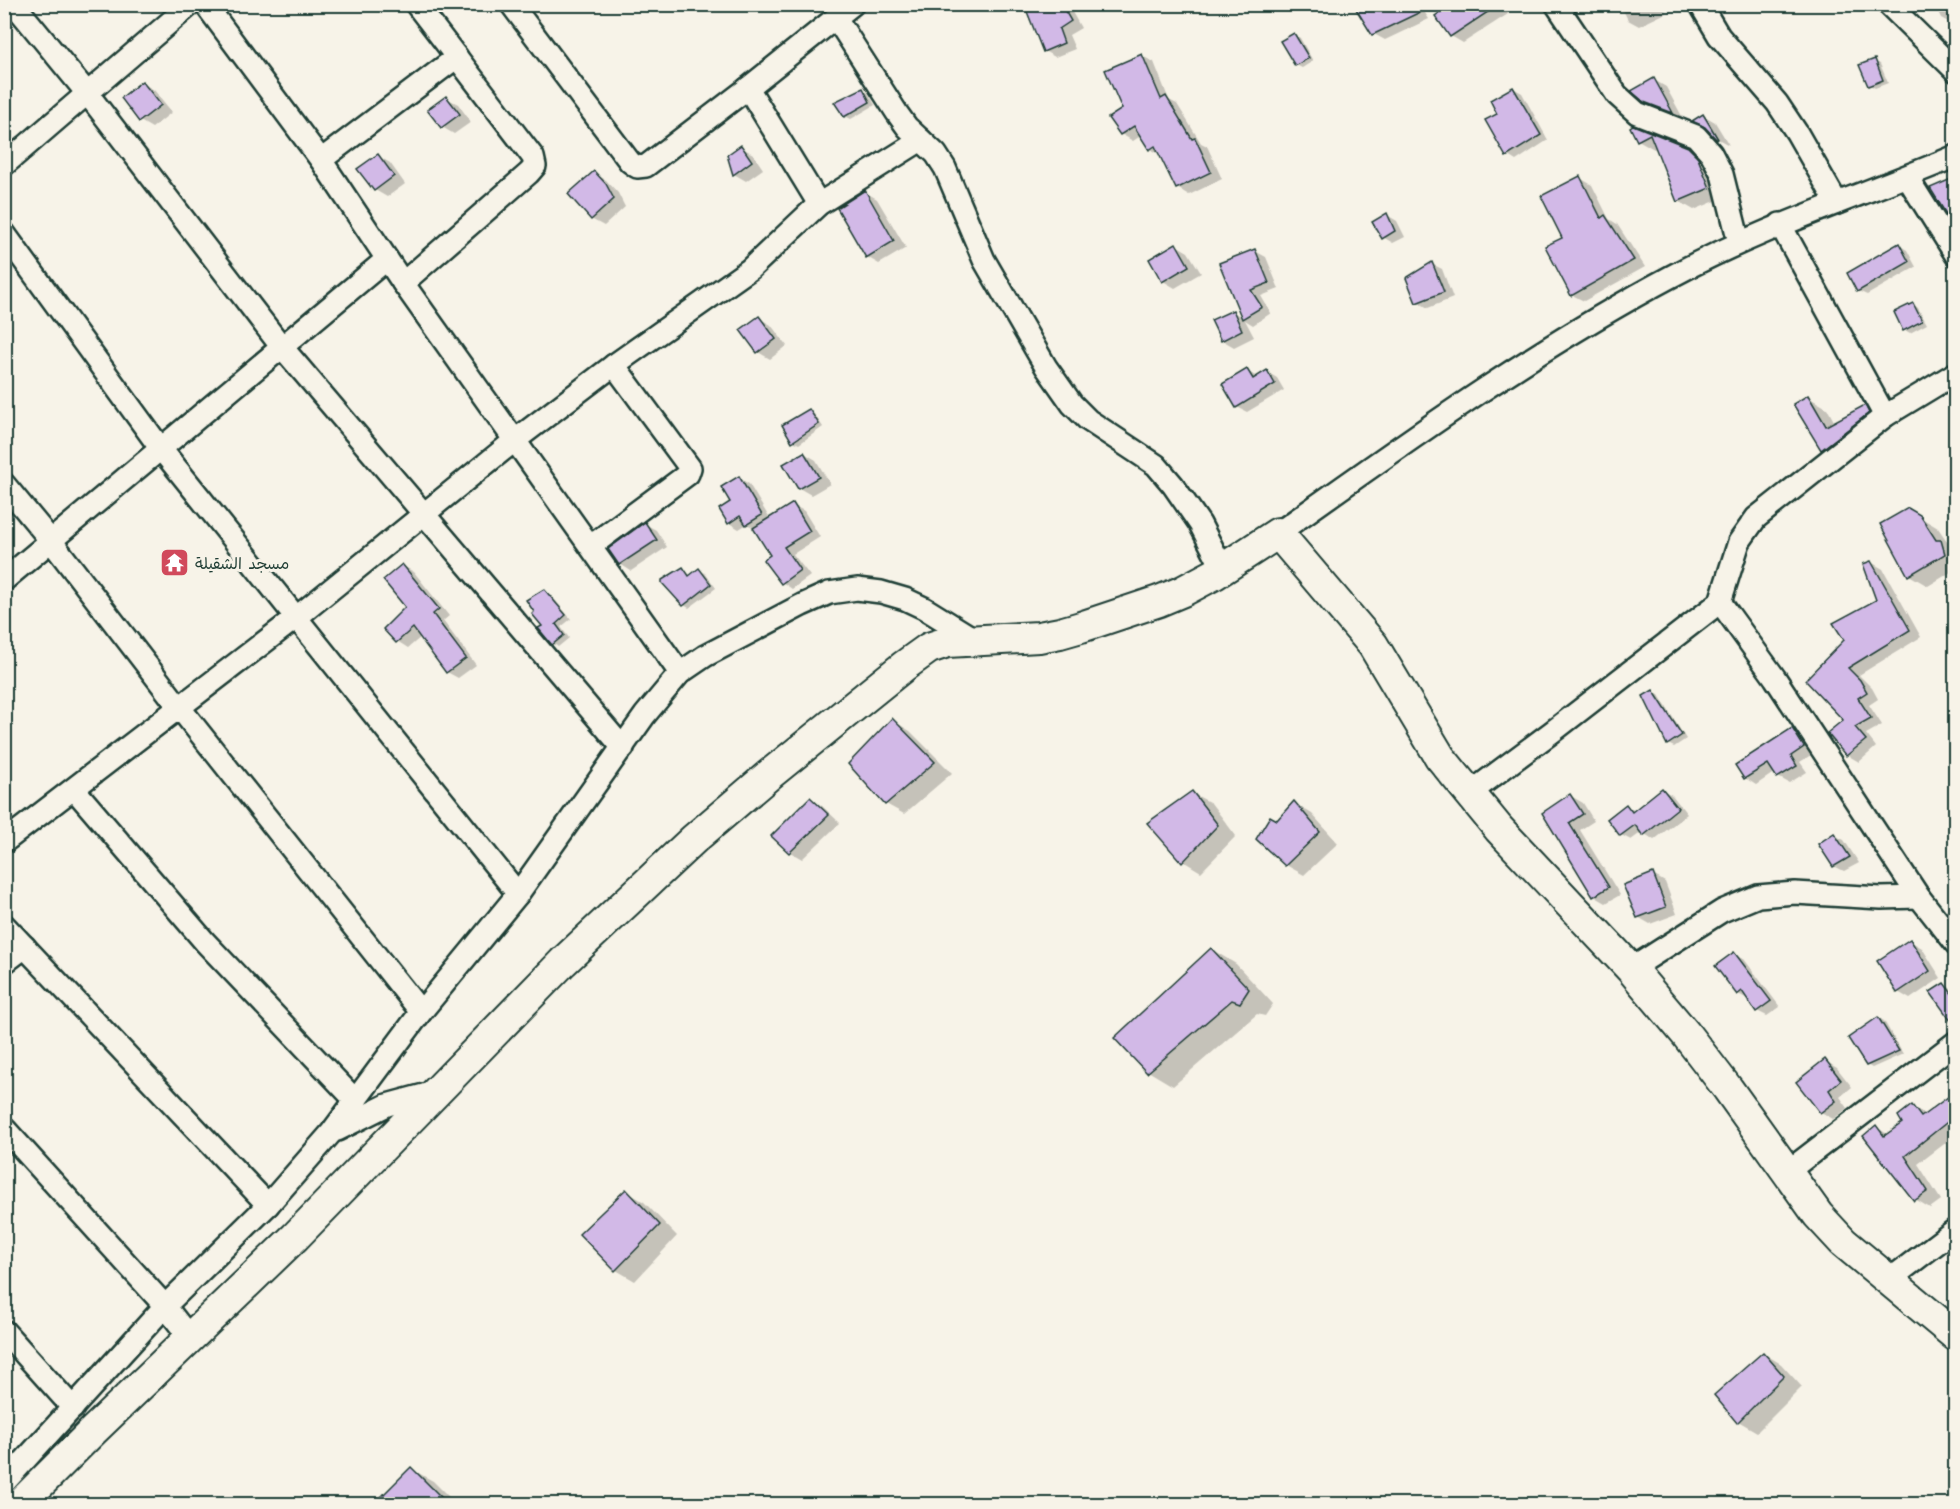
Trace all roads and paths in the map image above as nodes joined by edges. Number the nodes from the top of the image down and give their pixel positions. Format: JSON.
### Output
{"nodes":[{"id":1,"x":14,"y":4,"type":"edge"},
{"id":2,"x":191,"y":4,"type":"edge"},
{"id":3,"x":205,"y":4,"type":"edge"},
{"id":4,"x":416,"y":4,"type":"edge"},
{"id":5,"x":511,"y":4,"type":"edge"},
{"id":6,"x":853,"y":4,"type":"edge"},
{"id":7,"x":1556,"y":4,"type":"edge"},
{"id":8,"x":1700,"y":4,"type":"edge"},
{"id":9,"x":1888,"y":4,"type":"edge"},
{"id":10,"x":836,"y":18,"type":"junction"},
{"id":11,"x":457,"y":57,"type":"junction"},
{"id":12,"x":1956,"y":71,"type":"edge"},
{"id":13,"x":748,"y":88,"type":"junction"},
{"id":14,"x":87,"y":93,"type":"junction"},
{"id":15,"x":921,"y":140,"type":"junction"},
{"id":16,"x":1956,"y":156,"type":"edge"},
{"id":17,"x":321,"y":160,"type":"junction"},
{"id":18,"x":4,"y":165,"type":"edge"},
{"id":19,"x":1907,"y":177,"type":"junction"},
{"id":20,"x":1837,"y":203,"type":"junction"},
{"id":21,"x":819,"y":204,"type":"junction"},
{"id":22,"x":1780,"y":224,"type":"junction"},
{"id":23,"x":4,"y":233,"type":"edge"},
{"id":24,"x":1739,"y":242,"type":"junction"},
{"id":25,"x":1956,"y":255,"type":"edge"},
{"id":26,"x":387,"y":259,"type":"junction"},
{"id":27,"x":403,"y":283,"type":"junction"},
{"id":28,"x":281,"y":346,"type":"junction"},
{"id":29,"x":614,"y":365,"type":"junction"},
{"id":30,"x":1956,"y":373,"type":"edge"},
{"id":31,"x":1885,"y":416,"type":"junction"},
{"id":32,"x":514,"y":441,"type":"junction"},
{"id":33,"x":161,"y":449,"type":"junction"},
{"id":34,"x":4,"y":484,"type":"edge"},
{"id":35,"x":423,"y":513,"type":"junction"},
{"id":36,"x":1278,"y":533,"type":"junction"},
{"id":37,"x":52,"y":542,"type":"junction"},
{"id":38,"x":591,"y":546,"type":"junction"},
{"id":39,"x":1223,"y":569,"type":"junction"},
{"id":40,"x":4,"y":580,"type":"edge"},
{"id":41,"x":1720,"y":602,"type":"junction"},
{"id":42,"x":297,"y":617,"type":"junction"},
{"id":43,"x":974,"y":639,"type":"junction"},
{"id":44,"x":680,"y":673,"type":"junction"},
{"id":45,"x":179,"y":707,"type":"junction"},
{"id":46,"x":623,"y":748,"type":"junction"},
{"id":47,"x":74,"y":789,"type":"junction"},
{"id":48,"x":1470,"y":793,"type":"junction"},
{"id":49,"x":4,"y":842,"type":"edge"},
{"id":50,"x":518,"y":894,"type":"junction"},
{"id":51,"x":1919,"y":897,"type":"junction"},
{"id":52,"x":4,"y":925,"type":"edge"},
{"id":53,"x":1956,"y":944,"type":"edge"},
{"id":54,"x":25,"y":947,"type":"junction"},
{"id":55,"x":4,"y":963,"type":"edge"},
{"id":56,"x":1631,"y":969,"type":"junction"},
{"id":57,"x":421,"y":1012,"type":"junction"},
{"id":58,"x":1956,"y":1042,"type":"edge"},
{"id":59,"x":435,"y":1092,"type":"junction"},
{"id":60,"x":356,"y":1101,"type":"junction"},
{"id":61,"x":4,"y":1128,"type":"edge"},
{"id":62,"x":332,"y":1133,"type":"junction"},
{"id":63,"x":1786,"y":1172,"type":"junction"},
{"id":64,"x":268,"y":1205,"type":"junction"},
{"id":65,"x":1956,"y":1229,"type":"edge"},
{"id":66,"x":1889,"y":1280,"type":"junction"},
{"id":67,"x":165,"y":1306,"type":"junction"},
{"id":68,"x":4,"y":1331,"type":"edge"},
{"id":69,"x":1956,"y":1336,"type":"edge"},
{"id":70,"x":190,"y":1338,"type":"junction"},
{"id":71,"x":73,"y":1408,"type":"junction"},
{"id":72,"x":4,"y":1483,"type":"edge"},
{"id":73,"x":20,"y":1504,"type":"edge"}],
"edges":[{"from":1,"to":14,"type":"street"},
{"from":2,"to":14,"type":"street"},
{"from":3,"to":17,"type":"street"},
{"from":4,"to":11,"type":"street"},
{"from":5,"to":13,"type":"street"},
{"from":6,"to":10,"type":"street"},
{"from":7,"to":24,"type":"street"},
{"from":8,"to":20,"type":"street"},
{"from":9,"to":12,"type":"street"},
{"from":10,"to":13,"type":"street"},
{"from":10,"to":15,"type":"street"},
{"from":11,"to":17,"type":"street"},
{"from":11,"to":27,"type":"street"},
{"from":13,"to":21,"type":"street"},
{"from":14,"to":18,"type":"street"},
{"from":14,"to":28,"type":"street"},
{"from":15,"to":21,"type":"street"},
{"from":15,"to":39,"type":"street"},
{"from":16,"to":19,"type":"street"},
{"from":17,"to":26,"type":"street"},
{"from":19,"to":20,"type":"street"},
{"from":19,"to":25,"type":"street"},
{"from":20,"to":22,"type":"street"},
{"from":21,"to":29,"type":"street"},
{"from":22,"to":24,"type":"street"},
{"from":22,"to":31,"type":"street"},
{"from":23,"to":33,"type":"street"},
{"from":24,"to":36,"type":"street"},
{"from":26,"to":27,"type":"street"},
{"from":26,"to":28,"type":"street"},
{"from":27,"to":32,"type":"street"},
{"from":28,"to":33,"type":"street"},
{"from":28,"to":35,"type":"street"},
{"from":29,"to":32,"type":"street"},
{"from":29,"to":38,"type":"street"},
{"from":30,"to":31,"type":"street"},
{"from":31,"to":41,"type":"street"},
{"from":32,"to":35,"type":"street"},
{"from":32,"to":38,"type":"street"},
{"from":33,"to":37,"type":"street"},
{"from":33,"to":42,"type":"street"},
{"from":34,"to":37,"type":"street"},
{"from":35,"to":42,"type":"street"},
{"from":35,"to":46,"type":"street"},
{"from":36,"to":39,"type":"street"},
{"from":36,"to":48,"type":"street"},
{"from":37,"to":40,"type":"street"},
{"from":37,"to":45,"type":"street"},
{"from":38,"to":44,"type":"street"},
{"from":39,"to":43,"type":"street"},
{"from":41,"to":48,"type":"street"},
{"from":41,"to":51,"type":"street"},
{"from":42,"to":45,"type":"street"},
{"from":42,"to":50,"type":"street"},
{"from":43,"to":44,"type":"street"},
{"from":43,"to":59,"type":"street"},
{"from":44,"to":46,"type":"street"},
{"from":45,"to":47,"type":"street"},
{"from":45,"to":57,"type":"street"},
{"from":46,"to":50,"type":"street"},
{"from":47,"to":49,"type":"street"},
{"from":47,"to":60,"type":"street"},
{"from":48,"to":56,"type":"street"},
{"from":50,"to":57,"type":"street"},
{"from":51,"to":53,"type":"street"},
{"from":51,"to":56,"type":"street"},
{"from":52,"to":54,"type":"street"},
{"from":54,"to":55,"type":"street"},
{"from":54,"to":64,"type":"street"},
{"from":56,"to":63,"type":"street"},
{"from":57,"to":60,"type":"street"},
{"from":58,"to":63,"type":"street"},
{"from":59,"to":62,"type":"street"},
{"from":59,"to":70,"type":"street"},
{"from":60,"to":62,"type":"street"},
{"from":61,"to":67,"type":"street"},
{"from":62,"to":64,"type":"street"},
{"from":63,"to":66,"type":"street"},
{"from":64,"to":67,"type":"street"},
{"from":65,"to":66,"type":"street"},
{"from":66,"to":69,"type":"street"},
{"from":67,"to":70,"type":"street"},
{"from":67,"to":71,"type":"street"},
{"from":68,"to":71,"type":"street"},
{"from":70,"to":73,"type":"street"},
{"from":71,"to":72,"type":"street"}]}
